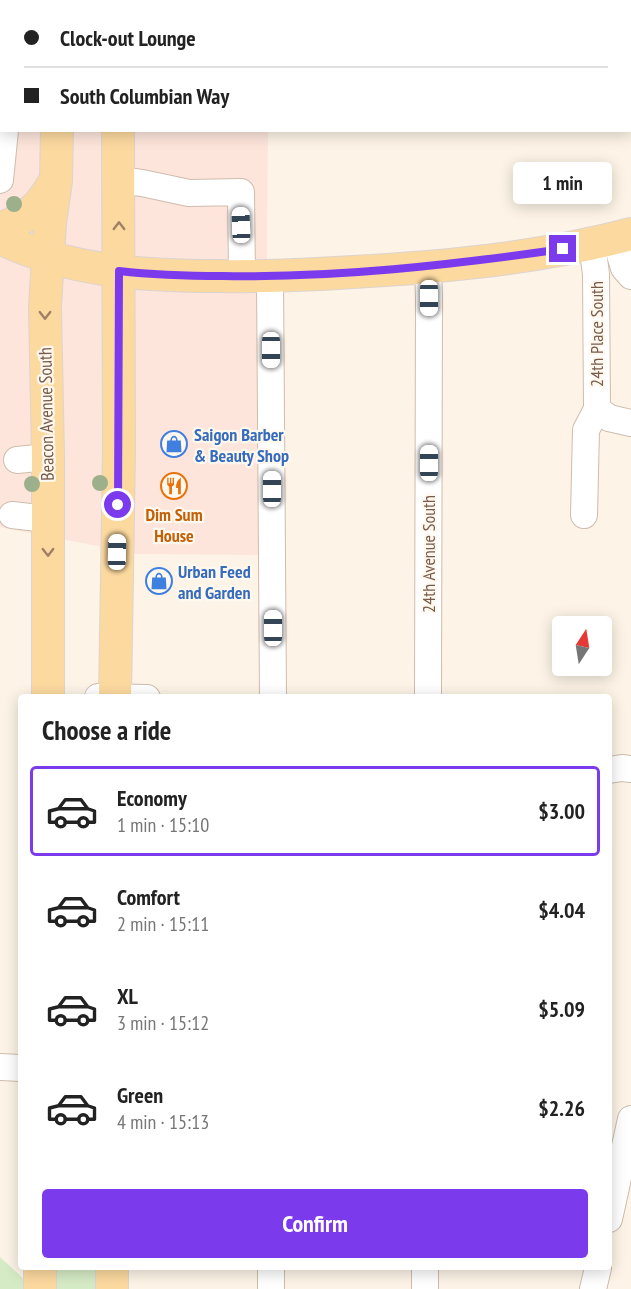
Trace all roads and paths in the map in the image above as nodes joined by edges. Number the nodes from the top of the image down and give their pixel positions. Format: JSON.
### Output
{"nodes":[{"id":1,"x":5,"y":132,"type":"edge"},
{"id":2,"x":57,"y":132,"type":"edge"},
{"id":3,"x":118,"y":132,"type":"edge"},
{"id":4,"x":0,"y":180,"type":"edge"},
{"id":5,"x":118,"y":180,"type":"junction"},
{"id":6,"x":56,"y":181,"type":"junction"},
{"id":7,"x":0,"y":229,"type":"edge"},
{"id":8,"x":0,"y":238,"type":"edge"},
{"id":9,"x":613,"y":239,"type":"edge"},
{"id":10,"x":48,"y":256,"type":"junction"},
{"id":11,"x":428,"y":267,"type":"junction"},
{"id":12,"x":119,"y":271,"type":"junction"},
{"id":13,"x":631,"y":276,"type":"edge"},
{"id":14,"x":256,"y":277,"type":"junction"},
{"id":15,"x":612,"y":417,"type":"edge"},
{"id":16,"x":48,"y":457,"type":"junction"},
{"id":17,"x":17,"y":460,"type":"dead end"},
{"id":18,"x":12,"y":515,"type":"dead end"},
{"id":19,"x":584,"y":515,"type":"dead end"},
{"id":20,"x":47,"y":519,"type":"junction"},
{"id":21,"x":48,"y":694,"type":"edge"},
{"id":22,"x":115,"y":694,"type":"edge"},
{"id":23,"x":273,"y":694,"type":"edge"},
{"id":24,"x":428,"y":694,"type":"edge"},
{"id":25,"x":631,"y":768,"type":"edge"},
{"id":26,"x":612,"y":770,"type":"edge"},
{"id":27,"x":0,"y":1067,"type":"edge"},
{"id":28,"x":18,"y":1068,"type":"edge"},
{"id":29,"x":631,"y":1119,"type":"edge"},
{"id":30,"x":615,"y":1208,"type":"edge"},
{"id":31,"x":40,"y":1270,"type":"edge"},
{"id":32,"x":112,"y":1270,"type":"edge"},
{"id":33,"x":271,"y":1270,"type":"edge"},
{"id":34,"x":425,"y":1270,"type":"edge"},
{"id":35,"x":598,"y":1270,"type":"edge"},
{"id":36,"x":40,"y":1289,"type":"edge"},
{"id":37,"x":112,"y":1289,"type":"edge"},
{"id":38,"x":271,"y":1289,"type":"edge"},
{"id":39,"x":425,"y":1289,"type":"edge"},
{"id":40,"x":593,"y":1289,"type":"edge"}],
"edges":[{"from":1,"to":4,"type":"street"},
{"from":2,"to":6,"type":"main road","name":"Beacon Avenue South"},
{"from":3,"to":5,"type":"main road"},
{"from":12,"to":5,"type":"main road","one_way":true},
{"from":5,"to":14,"type":"street"},
{"from":6,"to":7,"type":"main road"},
{"from":6,"to":10,"type":"main road","name":"Beacon Avenue South"},
{"from":8,"to":10,"type":"main road"},
{"from":9,"to":11,"type":"main road"},
{"from":9,"to":13,"type":"street"},
{"from":9,"to":15,"type":"street","name":"24th Place South"},
{"from":10,"to":12,"type":"main road"},
{"from":10,"to":16,"type":"main road","name":"Beacon Avenue South","one_way":true},
{"from":11,"to":14,"type":"main road"},
{"from":11,"to":24,"type":"street","name":"24th Avenue South"},
{"from":12,"to":14,"type":"main road"},
{"from":12,"to":22,"type":"main road"},
{"from":14,"to":23,"type":"street"},
{"from":15,"to":19,"type":"street"},
{"from":16,"to":17,"type":"street"},
{"from":16,"to":20,"type":"main road","name":"Beacon Avenue South"},
{"from":18,"to":20,"type":"street"},
{"from":20,"to":21,"type":"main road","name":"Beacon Avenue South","one_way":true},
{"from":25,"to":26,"type":"street"},
{"from":27,"to":28,"type":"street"},
{"from":29,"to":30,"type":"street"},
{"from":31,"to":36,"type":"main road"},
{"from":32,"to":37,"type":"main road"},
{"from":33,"to":38,"type":"street"},
{"from":34,"to":39,"type":"street"},
{"from":35,"to":40,"type":"street"}]}
